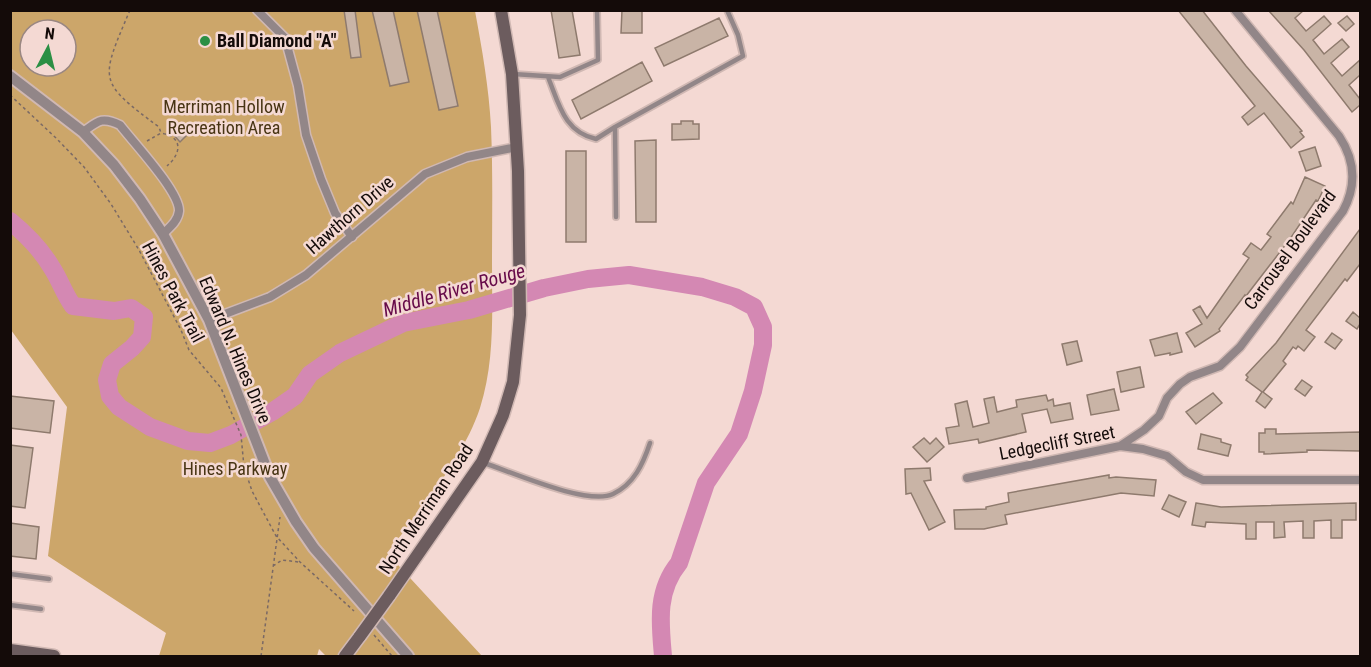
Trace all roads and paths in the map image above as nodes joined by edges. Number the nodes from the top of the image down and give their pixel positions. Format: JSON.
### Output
{"nodes":[{"id":1,"x":130,"y":10,"type":"edge"},
{"id":2,"x":257,"y":10,"type":"edge"},
{"id":3,"x":501,"y":10,"type":"edge"},
{"id":4,"x":597,"y":10,"type":"edge"},
{"id":5,"x":727,"y":10,"type":"edge"},
{"id":6,"x":1234,"y":10,"type":"edge"},
{"id":7,"x":512,"y":74,"type":"junction"},
{"id":8,"x":10,"y":76,"type":"edge"},
{"id":9,"x":548,"y":77,"type":"junction"},
{"id":10,"x":10,"y":95,"type":"edge"},
{"id":11,"x":615,"y":127,"type":"junction"},
{"id":12,"x":83,"y":132,"type":"junction"},
{"id":13,"x":162,"y":133,"type":"junction"},
{"id":14,"x":145,"y":143,"type":"dead end"},
{"id":15,"x":517,"y":147,"type":"junction"},
{"id":16,"x":166,"y":166,"type":"dead end"},
{"id":17,"x":1357,"y":182,"type":"edge"},
{"id":18,"x":616,"y":217,"type":"dead end"},
{"id":19,"x":163,"y":234,"type":"junction"},
{"id":20,"x":352,"y":237,"type":"junction"},
{"id":21,"x":209,"y":320,"type":"junction"},
{"id":22,"x":650,"y":443,"type":"dead end"},
{"id":23,"x":1120,"y":446,"type":"junction"},
{"id":24,"x":482,"y":462,"type":"junction"},
{"id":25,"x":967,"y":478,"type":"dead end"},
{"id":26,"x":1360,"y":480,"type":"edge"},
{"id":27,"x":283,"y":501,"type":"junction"},
{"id":28,"x":276,"y":536,"type":"junction"},
{"id":29,"x":300,"y":562,"type":"junction"},
{"id":30,"x":272,"y":568,"type":"junction"},
{"id":31,"x":10,"y":574,"type":"edge"},
{"id":32,"x":49,"y":579,"type":"dead end"},
{"id":33,"x":10,"y":605,"type":"edge"},
{"id":34,"x":41,"y":609,"type":"dead end"},
{"id":35,"x":355,"y":612,"type":"dead end"},
{"id":36,"x":365,"y":633,"type":"junction"},
{"id":37,"x":10,"y":650,"type":"edge"},
{"id":38,"x":54,"y":657,"type":"edge"},
{"id":39,"x":261,"y":657,"type":"edge"},
{"id":40,"x":345,"y":657,"type":"edge"},
{"id":41,"x":392,"y":657,"type":"edge"},
{"id":42,"x":408,"y":657,"type":"edge"}],
"edges":[{"from":1,"to":13,"type":"path"},
{"from":2,"to":20,"type":"street"},
{"from":3,"to":7,"type":"main road","name":"North Merriman Road"},
{"from":4,"to":9,"type":"lane"},
{"from":5,"to":11,"type":"lane"},
{"from":6,"to":17,"type":"street","name":"Carrousel Boulevard"},
{"from":7,"to":9,"type":"lane"},
{"from":7,"to":15,"type":"main road","name":"North Merriman Road"},
{"from":8,"to":12,"type":"street","name":"Edward N. Hines Drive"},
{"from":9,"to":11,"type":"lane"},
{"from":10,"to":28,"type":"path","name":"Hines Park Trail"},
{"from":11,"to":18,"type":"lane"},
{"from":12,"to":19,"type":"street","name":"Edward N. Hines Drive"},
{"from":12,"to":19,"type":"street"},
{"from":13,"to":14,"type":"path"},
{"from":13,"to":16,"type":"path"},
{"from":15,"to":20,"type":"street","name":"Hawthorn Drive"},
{"from":15,"to":24,"type":"main road","name":"North Merriman Road"},
{"from":17,"to":23,"type":"street","name":"Carrousel Boulevard"},
{"from":19,"to":21,"type":"street","name":"Edward N. Hines Drive"},
{"from":20,"to":21,"type":"street","name":"Hawthorn Drive"},
{"from":21,"to":27,"type":"street","name":"Edward N. Hines Drive"},
{"from":22,"to":24,"type":"lane"},
{"from":23,"to":25,"type":"street","name":"Ledgecliff Street"},
{"from":23,"to":26,"type":"street","name":"Ledgecliff Street"},
{"from":24,"to":36,"type":"main road","name":"North Merriman Road","bridge":true},
{"from":27,"to":28,"type":"path"},
{"from":27,"to":42,"type":"street","name":"Edward N. Hines Drive"},
{"from":28,"to":29,"type":"path","name":"Hines Park Trail"},
{"from":28,"to":30,"type":"path"},
{"from":29,"to":30,"type":"path"},
{"from":29,"to":35,"type":"path","name":"Hines Park Trail"},
{"from":30,"to":39,"type":"path"},
{"from":31,"to":32,"type":"lane"},
{"from":33,"to":34,"type":"lane"},
{"from":36,"to":40,"type":"main road","name":"North Merriman Road"},
{"from":36,"to":41,"type":"path"},
{"from":37,"to":38,"type":"main road"}]}
